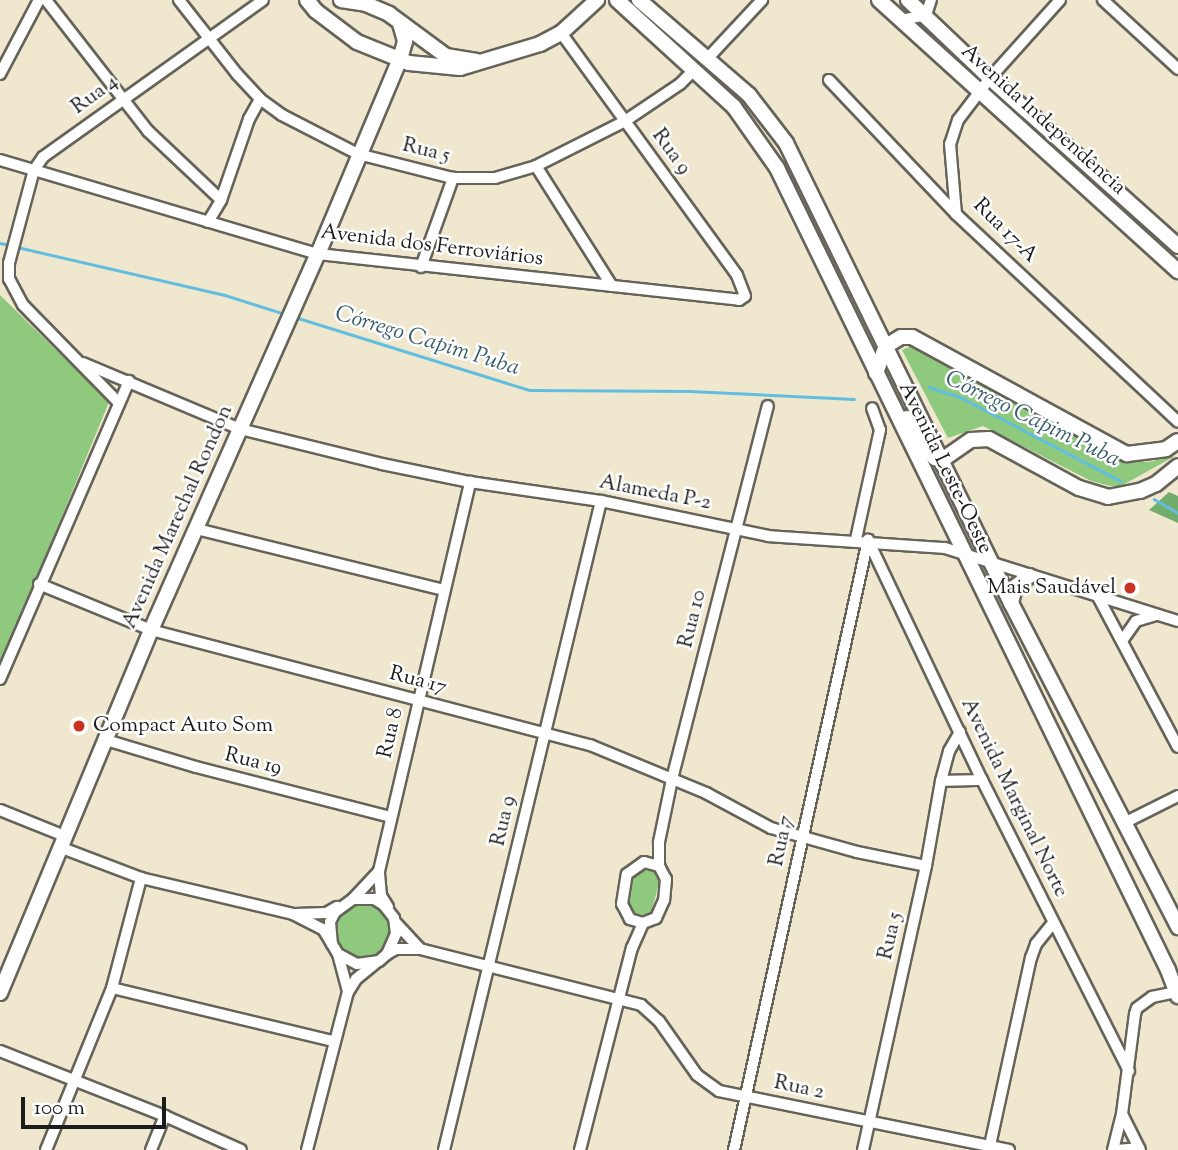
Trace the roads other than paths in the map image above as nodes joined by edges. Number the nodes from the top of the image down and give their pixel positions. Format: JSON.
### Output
{"nodes":[{"id":1,"x":39,"y":0,"type":"edge"},
{"id":2,"x":46,"y":0,"type":"edge"},
{"id":3,"x":179,"y":0,"type":"edge"},
{"id":4,"x":263,"y":0,"type":"edge"},
{"id":5,"x":307,"y":0,"type":"edge"},
{"id":6,"x":597,"y":0,"type":"edge"},
{"id":7,"x":617,"y":0,"type":"edge"},
{"id":8,"x":639,"y":0,"type":"edge"},
{"id":9,"x":762,"y":0,"type":"edge"},
{"id":10,"x":879,"y":0,"type":"edge"},
{"id":11,"x":908,"y":0,"type":"edge"},
{"id":12,"x":931,"y":0,"type":"edge"},
{"id":13,"x":1059,"y":0,"type":"edge"},
{"id":14,"x":1103,"y":0,"type":"edge"},
{"id":15,"x":347,"y":1,"type":"edge"},
{"id":16,"x":926,"y":15,"type":"junction"},
{"id":17,"x":901,"y":20,"type":"junction"},
{"id":18,"x":400,"y":24,"type":"junction"},
{"id":19,"x":341,"y":30,"type":"junction"},
{"id":20,"x":561,"y":33,"type":"junction"},
{"id":21,"x":206,"y":37,"type":"junction"},
{"id":22,"x":400,"y":59,"type":"junction"},
{"id":23,"x":708,"y":59,"type":"junction"},
{"id":24,"x":481,"y":62,"type":"junction"},
{"id":25,"x":695,"y":69,"type":"junction"},
{"id":26,"x":1178,"y":69,"type":"edge"},
{"id":27,"x":0,"y":74,"type":"edge"},
{"id":28,"x":990,"y":78,"type":"junction"},
{"id":29,"x":829,"y":80,"type":"dead end"},
{"id":30,"x":979,"y":92,"type":"junction"},
{"id":31,"x":122,"y":99,"type":"junction"},
{"id":32,"x":260,"y":99,"type":"junction"},
{"id":33,"x":625,"y":121,"type":"junction"},
{"id":34,"x":358,"y":154,"type":"junction"},
{"id":35,"x":0,"y":160,"type":"edge"},
{"id":36,"x":536,"y":166,"type":"junction"},
{"id":37,"x":34,"y":170,"type":"junction"},
{"id":38,"x":453,"y":178,"type":"junction"},
{"id":39,"x":1123,"y":196,"type":"junction"},
{"id":40,"x":221,"y":200,"type":"junction"},
{"id":41,"x":1110,"y":209,"type":"junction"},
{"id":42,"x":956,"y":214,"type":"junction"},
{"id":43,"x":208,"y":222,"type":"junction"},
{"id":44,"x":1178,"y":246,"type":"edge"},
{"id":45,"x":318,"y":254,"type":"junction"},
{"id":46,"x":421,"y":267,"type":"junction"},
{"id":47,"x":1178,"y":271,"type":"edge"},
{"id":48,"x":612,"y":286,"type":"junction"},
{"id":49,"x":745,"y":296,"type":"joint"},
{"id":50,"x":886,"y":346,"type":"junction"},
{"id":51,"x":83,"y":363,"type":"junction"},
{"id":52,"x":876,"y":373,"type":"junction"},
{"id":53,"x":129,"y":382,"type":"junction"},
{"id":54,"x":119,"y":403,"type":"junction"},
{"id":55,"x":768,"y":406,"type":"dead end"},
{"id":56,"x":892,"y":407,"type":"junction"},
{"id":57,"x":872,"y":408,"type":"dead end"},
{"id":58,"x":1178,"y":422,"type":"edge"},
{"id":59,"x":240,"y":429,"type":"junction"},
{"id":60,"x":1178,"y":441,"type":"edge"},
{"id":61,"x":942,"y":460,"type":"junction"},
{"id":62,"x":1178,"y":466,"type":"edge"},
{"id":63,"x":470,"y":482,"type":"junction"},
{"id":64,"x":601,"y":501,"type":"junction"},
{"id":65,"x":736,"y":528,"type":"junction"},
{"id":66,"x":197,"y":529,"type":"junction"},
{"id":67,"x":856,"y":539,"type":"junction"},
{"id":68,"x":868,"y":540,"type":"junction"},
{"id":69,"x":962,"y":552,"type":"junction"},
{"id":70,"x":991,"y":562,"type":"junction"},
{"id":71,"x":1029,"y":576,"type":"junction"},
{"id":72,"x":39,"y":584,"type":"junction"},
{"id":73,"x":444,"y":590,"type":"junction"},
{"id":74,"x":1096,"y":593,"type":"junction"},
{"id":75,"x":1011,"y":603,"type":"junction"},
{"id":76,"x":1160,"y":614,"type":"junction"},
{"id":77,"x":1178,"y":621,"type":"edge"},
{"id":78,"x":151,"y":630,"type":"junction"},
{"id":79,"x":1122,"y":641,"type":"junction"},
{"id":80,"x":0,"y":679,"type":"edge"},
{"id":81,"x":418,"y":701,"type":"junction"},
{"id":82,"x":960,"y":732,"type":"junction"},
{"id":83,"x":545,"y":733,"type":"junction"},
{"id":84,"x":106,"y":740,"type":"junction"},
{"id":85,"x":1178,"y":747,"type":"edge"},
{"id":86,"x":672,"y":779,"type":"junction"},
{"id":87,"x":982,"y":780,"type":"junction"},
{"id":88,"x":941,"y":781,"type":"junction"},
{"id":89,"x":1178,"y":796,"type":"edge"},
{"id":90,"x":0,"y":810,"type":"edge"},
{"id":91,"x":391,"y":817,"type":"junction"},
{"id":92,"x":1124,"y":823,"type":"junction"},
{"id":93,"x":802,"y":839,"type":"junction"},
{"id":94,"x":65,"y":842,"type":"junction"},
{"id":95,"x":659,"y":842,"type":"junction"},
{"id":96,"x":644,"y":862,"type":"junction"},
{"id":97,"x":659,"y":866,"type":"junction"},
{"id":98,"x":926,"y":866,"type":"junction"},
{"id":99,"x":379,"y":871,"type":"junction"},
{"id":100,"x":141,"y":878,"type":"junction"},
{"id":101,"x":348,"y":901,"type":"junction"},
{"id":102,"x":293,"y":914,"type":"junction"},
{"id":103,"x":393,"y":918,"type":"junction"},
{"id":104,"x":630,"y":919,"type":"junction"},
{"id":105,"x":643,"y":923,"type":"junction"},
{"id":106,"x":1053,"y":923,"type":"junction"},
{"id":107,"x":1178,"y":927,"type":"edge"},
{"id":108,"x":632,"y":948,"type":"junction"},
{"id":109,"x":335,"y":949,"type":"junction"},
{"id":110,"x":419,"y":949,"type":"junction"},
{"id":111,"x":383,"y":958,"type":"junction"},
{"id":112,"x":491,"y":965,"type":"junction"},
{"id":113,"x":111,"y":989,"type":"junction"},
{"id":114,"x":348,"y":992,"type":"junction"},
{"id":115,"x":0,"y":993,"type":"edge"},
{"id":116,"x":1177,"y":994,"type":"edge"},
{"id":117,"x":617,"y":1000,"type":"junction"},
{"id":118,"x":333,"y":1041,"type":"junction"},
{"id":119,"x":0,"y":1051,"type":"edge"},
{"id":120,"x":1129,"y":1071,"type":"junction"},
{"id":121,"x":74,"y":1080,"type":"junction"},
{"id":122,"x":745,"y":1096,"type":"junction"},
{"id":123,"x":1122,"y":1114,"type":"junction"},
{"id":124,"x":165,"y":1116,"type":"junction"},
{"id":125,"x":869,"y":1122,"type":"junction"},
{"id":126,"x":990,"y":1148,"type":"edge"},
{"id":127,"x":1139,"y":1149,"type":"edge"},
{"id":128,"x":46,"y":1150,"type":"edge"},
{"id":129,"x":151,"y":1150,"type":"edge"},
{"id":130,"x":241,"y":1150,"type":"edge"},
{"id":131,"x":307,"y":1150,"type":"edge"},
{"id":132,"x":444,"y":1150,"type":"edge"},
{"id":133,"x":580,"y":1150,"type":"edge"},
{"id":134,"x":734,"y":1150,"type":"edge"},
{"id":135,"x":863,"y":1150,"type":"edge"},
{"id":136,"x":1009,"y":1150,"type":"edge"},
{"id":137,"x":1115,"y":1150,"type":"edge"}],
"edges":[{"from":1,"to":27,"type":"street"},
{"from":2,"to":31,"type":"street"},
{"from":3,"to":21,"type":"street","name":"Rua 5"},
{"from":4,"to":21,"type":"street","name":"Rua 4"},
{"from":5,"to":19,"type":"main road"},
{"from":6,"to":20,"type":"main road"},
{"from":7,"to":25,"type":"main road","name":"Avenida Leste-Oeste"},
{"from":8,"to":23,"type":"main road","name":"Avenida Leste-Oeste"},
{"from":9,"to":23,"type":"street"},
{"from":10,"to":17,"type":"main road","name":"Avenida Independência"},
{"from":11,"to":16,"type":"main road","name":"Avenida Independência"},
{"from":12,"to":16,"type":"street"},
{"from":13,"to":28,"type":"street","name":"Rua 17-A"},
{"from":14,"to":26,"type":"street"},
{"from":15,"to":18,"type":"main road"},
{"from":15,"to":19,"type":"main road"},
{"from":16,"to":17,"type":"street"},
{"from":16,"to":28,"type":"main road","name":"Avenida Independência"},
{"from":17,"to":30,"type":"main road","name":"Avenida Independência"},
{"from":18,"to":22,"type":"main road"},
{"from":18,"to":24,"type":"main road"},
{"from":19,"to":22,"type":"main road"},
{"from":20,"to":24,"type":"main road"},
{"from":20,"to":33,"type":"street","name":"Rua 9"},
{"from":21,"to":31,"type":"street","name":"Rua 4"},
{"from":21,"to":32,"type":"street","name":"Rua 5"},
{"from":22,"to":24,"type":"main road"},
{"from":22,"to":34,"type":"main road","name":"Avenida Marechal Rondon"},
{"from":23,"to":50,"type":"main road","name":"Avenida Leste-Oeste"},
{"from":25,"to":33,"type":"street","name":"Rua 5"},
{"from":25,"to":52,"type":"main road","name":"Avenida Leste-Oeste"},
{"from":28,"to":30,"type":"street","name":"Rua 17-A"},
{"from":28,"to":39,"type":"main road","name":"Avenida Independência"},
{"from":29,"to":42,"type":"street"},
{"from":30,"to":41,"type":"main road","name":"Avenida Independência"},
{"from":30,"to":42,"type":"street","name":"Rua 17-A"},
{"from":31,"to":37,"type":"street","name":"Rua 4"},
{"from":31,"to":40,"type":"street"},
{"from":32,"to":34,"type":"street","name":"Rua 5"},
{"from":32,"to":40,"type":"street"},
{"from":33,"to":36,"type":"street","name":"Rua 5"},
{"from":33,"to":49,"type":"street","name":"Rua 9"},
{"from":34,"to":38,"type":"street","name":"Rua 5"},
{"from":34,"to":45,"type":"main road","name":"Avenida Marechal Rondon"},
{"from":35,"to":37,"type":"street","name":"Avenida dos Ferroviários"},
{"from":36,"to":38,"type":"street","name":"Rua 5"},
{"from":36,"to":48,"type":"street"},
{"from":37,"to":43,"type":"street","name":"Avenida dos Ferroviários"},
{"from":37,"to":51,"type":"street","name":"Rua 4"},
{"from":38,"to":46,"type":"street"},
{"from":39,"to":41,"type":"main road"},
{"from":39,"to":44,"type":"main road","name":"Avenida Independência"},
{"from":40,"to":43,"type":"street"},
{"from":41,"to":47,"type":"main road","name":"Avenida Independência"},
{"from":42,"to":58,"type":"street","name":"Rua 17-A"},
{"from":43,"to":45,"type":"street","name":"Avenida dos Ferroviários"},
{"from":45,"to":46,"type":"street","name":"Avenida dos Ferroviários"},
{"from":45,"to":59,"type":"main road","name":"Avenida Marechal Rondon"},
{"from":46,"to":48,"type":"street","name":"Avenida dos Ferroviários"},
{"from":48,"to":49,"type":"street","name":"Avenida dos Ferroviários"},
{"from":50,"to":52,"type":"main road"},
{"from":50,"to":60,"type":"main road"},
{"from":50,"to":61,"type":"main road","name":"Avenida Leste-Oeste"},
{"from":51,"to":53,"type":"street","name":"Alameda P-2"},
{"from":51,"to":54,"type":"street"},
{"from":52,"to":56,"type":"main road","name":"Avenida Leste-Oeste"},
{"from":53,"to":54,"type":"street"},
{"from":53,"to":59,"type":"street","name":"Alameda P-2"},
{"from":54,"to":72,"type":"street"},
{"from":55,"to":65,"type":"street","name":"Rua 10"},
{"from":56,"to":61,"type":"main road"},
{"from":56,"to":69,"type":"main road","name":"Avenida Leste-Oeste"},
{"from":57,"to":67,"type":"street"},
{"from":59,"to":63,"type":"street","name":"Alameda P-2"},
{"from":59,"to":66,"type":"main road","name":"Avenida Marechal Rondon"},
{"from":61,"to":62,"type":"main road"},
{"from":61,"to":70,"type":"main road","name":"Avenida Leste-Oeste"},
{"from":63,"to":64,"type":"street","name":"Alameda P-2"},
{"from":63,"to":73,"type":"street","name":"Rua 8"},
{"from":64,"to":65,"type":"street","name":"Alameda P-2"},
{"from":64,"to":83,"type":"street","name":"Rua 9"},
{"from":65,"to":67,"type":"street","name":"Alameda P-2"},
{"from":65,"to":86,"type":"street","name":"Rua 10"},
{"from":66,"to":73,"type":"street"},
{"from":66,"to":78,"type":"main road","name":"Avenida Marechal Rondon"},
{"from":67,"to":68,"type":"street","name":"Alameda P-2"},
{"from":68,"to":69,"type":"street","name":"Alameda P-2"},
{"from":68,"to":82,"type":"street","name":"Avenida Marginal Norte"},
{"from":68,"to":93,"type":"street","name":"Rua 7"},
{"from":69,"to":70,"type":"street","name":"Alameda P-2"},
{"from":69,"to":116,"type":"main road","name":"Avenida Leste-Oeste"},
{"from":70,"to":71,"type":"street","name":"Alameda P-2"},
{"from":70,"to":75,"type":"main road","name":"Avenida Leste-Oeste"},
{"from":71,"to":74,"type":"street","name":"Alameda P-2"},
{"from":71,"to":75,"type":"main road"},
{"from":72,"to":78,"type":"street","name":"Rua 17"},
{"from":72,"to":80,"type":"street"},
{"from":73,"to":81,"type":"street","name":"Rua 8"},
{"from":74,"to":76,"type":"street","name":"Alameda P-2"},
{"from":74,"to":79,"type":"street"},
{"from":75,"to":92,"type":"main road","name":"Avenida Leste-Oeste"},
{"from":76,"to":77,"type":"street","name":"Alameda P-2"},
{"from":76,"to":79,"type":"street"},
{"from":78,"to":81,"type":"street","name":"Rua 17"},
{"from":78,"to":84,"type":"main road","name":"Avenida Marechal Rondon"},
{"from":79,"to":85,"type":"street"},
{"from":81,"to":83,"type":"street","name":"Rua 17"},
{"from":81,"to":91,"type":"street","name":"Rua 8"},
{"from":82,"to":87,"type":"street","name":"Avenida Marginal Norte"},
{"from":82,"to":88,"type":"street","name":"Rua 5"},
{"from":83,"to":86,"type":"street","name":"Rua 17"},
{"from":83,"to":112,"type":"street","name":"Rua 9"},
{"from":84,"to":91,"type":"street","name":"Rua 19"},
{"from":84,"to":94,"type":"main road","name":"Avenida Marechal Rondon"},
{"from":86,"to":93,"type":"street"},
{"from":86,"to":95,"type":"street","name":"Rua 10"},
{"from":87,"to":88,"type":"street"},
{"from":87,"to":106,"type":"street","name":"Avenida Marginal Norte"},
{"from":88,"to":98,"type":"street","name":"Rua 5"},
{"from":89,"to":92,"type":"street"},
{"from":90,"to":94,"type":"street"},
{"from":91,"to":99,"type":"street","name":"Rua 8"},
{"from":92,"to":107,"type":"main road","name":"Avenida Leste-Oeste"},
{"from":93,"to":98,"type":"street"},
{"from":93,"to":122,"type":"street","name":"Rua 7"},
{"from":94,"to":100,"type":"street"},
{"from":94,"to":115,"type":"main road","name":"Avenida Marechal Rondon"},
{"from":95,"to":96,"type":"street","name":"Rua 10"},
{"from":95,"to":97,"type":"street","name":"Rua 10"},
{"from":96,"to":97,"type":"street"},
{"from":96,"to":104,"type":"street"},
{"from":97,"to":105,"type":"street"},
{"from":98,"to":125,"type":"street","name":"Rua 5"},
{"from":99,"to":101,"type":"street"},
{"from":99,"to":103,"type":"street","name":"Rua 8"},
{"from":100,"to":102,"type":"street"},
{"from":100,"to":113,"type":"street"},
{"from":101,"to":102,"type":"street"},
{"from":101,"to":103,"type":"street"},
{"from":101,"to":109,"type":"street"},
{"from":102,"to":109,"type":"street"},
{"from":103,"to":110,"type":"street"},
{"from":103,"to":111,"type":"street"},
{"from":104,"to":105,"type":"street"},
{"from":104,"to":108,"type":"street"},
{"from":105,"to":108,"type":"street"},
{"from":106,"to":120,"type":"street","name":"Avenida Marginal Norte"},
{"from":106,"to":126,"type":"street"},
{"from":108,"to":117,"type":"street"},
{"from":109,"to":111,"type":"street"},
{"from":109,"to":114,"type":"street"},
{"from":110,"to":111,"type":"street"},
{"from":110,"to":112,"type":"street","name":"Rua 2"},
{"from":111,"to":114,"type":"street"},
{"from":112,"to":117,"type":"street","name":"Rua 2"},
{"from":112,"to":132,"type":"street","name":"Rua 9"},
{"from":113,"to":118,"type":"street"},
{"from":113,"to":121,"type":"street"},
{"from":114,"to":118,"type":"street"},
{"from":116,"to":120,"type":"street"},
{"from":117,"to":122,"type":"street","name":"Rua 2"},
{"from":117,"to":133,"type":"street"},
{"from":118,"to":131,"type":"street"},
{"from":119,"to":121,"type":"street"},
{"from":120,"to":123,"type":"street"},
{"from":121,"to":124,"type":"street"},
{"from":121,"to":128,"type":"street"},
{"from":122,"to":125,"type":"street","name":"Rua 2"},
{"from":122,"to":134,"type":"street","name":"Rua 7"},
{"from":123,"to":127,"type":"street"},
{"from":123,"to":137,"type":"street"},
{"from":124,"to":129,"type":"street"},
{"from":124,"to":130,"type":"street"},
{"from":125,"to":126,"type":"street","name":"Rua 2"},
{"from":125,"to":135,"type":"street","name":"Rua 5"},
{"from":126,"to":136,"type":"street","name":"Rua 2"},
{"from":127,"to":137,"type":"street"}]}
